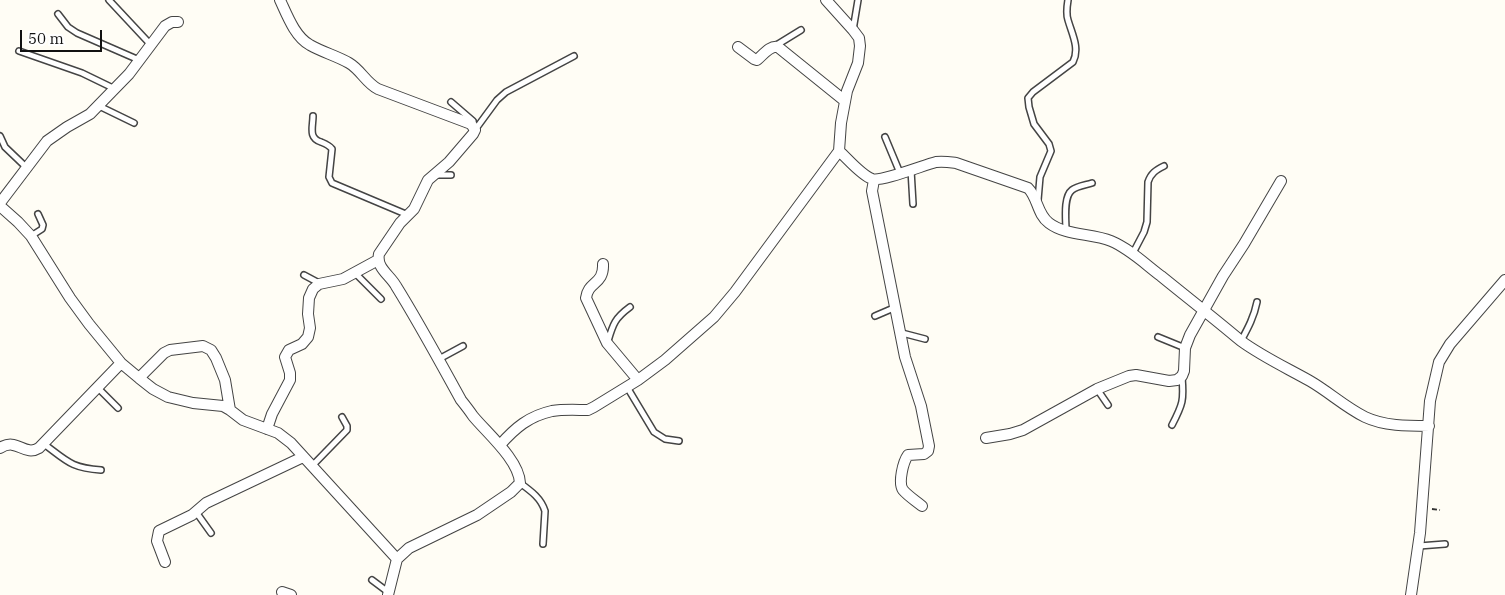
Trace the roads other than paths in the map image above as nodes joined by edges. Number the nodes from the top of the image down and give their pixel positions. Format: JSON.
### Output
{"nodes":[{"id":1,"x":109,"y":0,"type":"edge"},
{"id":2,"x":280,"y":0,"type":"edge"},
{"id":3,"x":826,"y":0,"type":"edge"},
{"id":4,"x":858,"y":0,"type":"edge"},
{"id":5,"x":1068,"y":0,"type":"edge"},
{"id":6,"x":58,"y":14,"type":"dead end"},
{"id":7,"x":178,"y":22,"type":"dead end"},
{"id":8,"x":801,"y":30,"type":"dead end"},
{"id":9,"x":853,"y":30,"type":"junction"},
{"id":10,"x":151,"y":46,"type":"junction"},
{"id":11,"x":775,"y":46,"type":"junction"},
{"id":12,"x":738,"y":47,"type":"dead end"},
{"id":13,"x":19,"y":51,"type":"dead end"},
{"id":14,"x":574,"y":56,"type":"dead end"},
{"id":15,"x":140,"y":60,"type":"junction"},
{"id":16,"x":114,"y":89,"type":"junction"},
{"id":17,"x":451,"y":102,"type":"dead end"},
{"id":18,"x":845,"y":102,"type":"junction"},
{"id":19,"x":98,"y":106,"type":"junction"},
{"id":20,"x":313,"y":116,"type":"dead end"},
{"id":21,"x":134,"y":123,"type":"dead end"},
{"id":22,"x":476,"y":128,"type":"junction"},
{"id":23,"x":0,"y":136,"type":"edge"},
{"id":24,"x":885,"y":137,"type":"dead end"},
{"id":25,"x":839,"y":151,"type":"junction"},
{"id":26,"x":1164,"y":166,"type":"dead end"},
{"id":27,"x":27,"y":168,"type":"junction"},
{"id":28,"x":912,"y":169,"type":"junction"},
{"id":29,"x":900,"y":173,"type":"junction"},
{"id":30,"x":433,"y":175,"type":"junction"},
{"id":31,"x":452,"y":176,"type":"dead end"},
{"id":32,"x":874,"y":180,"type":"junction"},
{"id":33,"x":1281,"y":181,"type":"dead end"},
{"id":34,"x":1092,"y":183,"type":"dead end"},
{"id":35,"x":0,"y":204,"type":"edge"},
{"id":36,"x":913,"y":204,"type":"dead end"},
{"id":37,"x":1038,"y":208,"type":"junction"},
{"id":38,"x":38,"y":214,"type":"dead end"},
{"id":39,"x":408,"y":215,"type":"junction"},
{"id":40,"x":1066,"y":230,"type":"junction"},
{"id":41,"x":31,"y":236,"type":"junction"},
{"id":42,"x":1133,"y":254,"type":"junction"},
{"id":43,"x":378,"y":260,"type":"junction"},
{"id":44,"x":603,"y":264,"type":"dead end"},
{"id":45,"x":355,"y":273,"type":"junction"},
{"id":46,"x":304,"y":275,"type":"dead end"},
{"id":47,"x":1505,"y":280,"type":"edge"},
{"id":48,"x":319,"y":284,"type":"junction"},
{"id":49,"x":381,"y":299,"type":"dead end"},
{"id":50,"x":1256,"y":302,"type":"dead end"},
{"id":51,"x":630,"y":307,"type":"dead end"},
{"id":52,"x":896,"y":307,"type":"junction"},
{"id":53,"x":1204,"y":310,"type":"junction"},
{"id":54,"x":875,"y":316,"type":"dead end"},
{"id":55,"x":902,"y":333,"type":"junction"},
{"id":56,"x":1158,"y":337,"type":"dead end"},
{"id":57,"x":925,"y":339,"type":"dead end"},
{"id":58,"x":1241,"y":341,"type":"junction"},
{"id":59,"x":607,"y":343,"type":"junction"},
{"id":60,"x":463,"y":346,"type":"dead end"},
{"id":61,"x":1185,"y":348,"type":"junction"},
{"id":62,"x":438,"y":359,"type":"junction"},
{"id":63,"x":121,"y":363,"type":"junction"},
{"id":64,"x":1182,"y":376,"type":"junction"},
{"id":65,"x":139,"y":378,"type":"junction"},
{"id":66,"x":638,"y":380,"type":"junction"},
{"id":67,"x":97,"y":387,"type":"junction"},
{"id":68,"x":627,"y":387,"type":"junction"},
{"id":69,"x":1097,"y":389,"type":"junction"},
{"id":70,"x":1108,"y":405,"type":"dead end"},
{"id":71,"x":118,"y":408,"type":"dead end"},
{"id":72,"x":230,"y":410,"type":"junction"},
{"id":73,"x":342,"y":417,"type":"dead end"},
{"id":74,"x":1172,"y":425,"type":"dead end"},
{"id":75,"x":1428,"y":426,"type":"junction"},
{"id":76,"x":267,"y":429,"type":"junction"},
{"id":77,"x":986,"y":438,"type":"dead end"},
{"id":78,"x":679,"y":441,"type":"dead end"},
{"id":79,"x":44,"y":444,"type":"junction"},
{"id":80,"x":500,"y":445,"type":"junction"},
{"id":81,"x":0,"y":448,"type":"edge"},
{"id":82,"x":303,"y":457,"type":"junction"},
{"id":83,"x":312,"y":466,"type":"junction"},
{"id":84,"x":101,"y":470,"type":"dead end"},
{"id":85,"x":520,"y":482,"type":"junction"},
{"id":86,"x":922,"y":506,"type":"dead end"},
{"id":87,"x":196,"y":512,"type":"junction"},
{"id":88,"x":211,"y":533,"type":"dead end"},
{"id":89,"x":544,"y":544,"type":"dead end"},
{"id":90,"x":1445,"y":544,"type":"dead end"},
{"id":91,"x":1419,"y":546,"type":"junction"},
{"id":92,"x":397,"y":559,"type":"junction"},
{"id":93,"x":165,"y":562,"type":"dead end"},
{"id":94,"x":372,"y":580,"type":"dead end"},
{"id":95,"x":388,"y":594,"type":"edge"},
{"id":96,"x":1411,"y":595,"type":"edge"}],
"edges":[{"from":1,"to":10,"type":"lane"},
{"from":2,"to":22,"type":"street"},
{"from":3,"to":9,"type":"street"},
{"from":4,"to":9,"type":"lane"},
{"from":5,"to":37,"type":"lane"},
{"from":6,"to":15,"type":"lane"},
{"from":7,"to":10,"type":"street"},
{"from":8,"to":11,"type":"lane"},
{"from":9,"to":18,"type":"street"},
{"from":10,"to":15,"type":"street"},
{"from":11,"to":12,"type":"street"},
{"from":11,"to":18,"type":"street"},
{"from":13,"to":16,"type":"lane"},
{"from":14,"to":22,"type":"lane"},
{"from":15,"to":16,"type":"street"},
{"from":16,"to":19,"type":"street"},
{"from":17,"to":22,"type":"lane"},
{"from":18,"to":25,"type":"street"},
{"from":19,"to":21,"type":"lane"},
{"from":19,"to":27,"type":"street"},
{"from":20,"to":39,"type":"lane"},
{"from":22,"to":30,"type":"street"},
{"from":23,"to":27,"type":"lane"},
{"from":24,"to":29,"type":"lane"},
{"from":25,"to":32,"type":"street"},
{"from":25,"to":66,"type":"street"},
{"from":26,"to":42,"type":"lane"},
{"from":27,"to":35,"type":"street"},
{"from":28,"to":29,"type":"street"},
{"from":28,"to":36,"type":"lane"},
{"from":28,"to":37,"type":"street"},
{"from":29,"to":32,"type":"street"},
{"from":30,"to":31,"type":"lane"},
{"from":30,"to":39,"type":"street"},
{"from":32,"to":52,"type":"street"},
{"from":33,"to":53,"type":"street"},
{"from":34,"to":40,"type":"lane"},
{"from":35,"to":41,"type":"street"},
{"from":37,"to":40,"type":"street"},
{"from":38,"to":41,"type":"lane"},
{"from":39,"to":43,"type":"street"},
{"from":40,"to":42,"type":"street"},
{"from":41,"to":63,"type":"street"},
{"from":42,"to":53,"type":"street"},
{"from":43,"to":45,"type":"street"},
{"from":43,"to":62,"type":"street"},
{"from":44,"to":59,"type":"street"},
{"from":45,"to":48,"type":"street"},
{"from":45,"to":49,"type":"lane"},
{"from":46,"to":48,"type":"lane"},
{"from":47,"to":75,"type":"street"},
{"from":48,"to":76,"type":"street"},
{"from":50,"to":58,"type":"lane"},
{"from":51,"to":59,"type":"lane"},
{"from":52,"to":54,"type":"lane"},
{"from":52,"to":55,"type":"street"},
{"from":53,"to":58,"type":"street"},
{"from":53,"to":61,"type":"street"},
{"from":55,"to":57,"type":"lane"},
{"from":55,"to":86,"type":"street"},
{"from":56,"to":61,"type":"lane"},
{"from":58,"to":75,"type":"street"},
{"from":59,"to":66,"type":"street"},
{"from":60,"to":62,"type":"lane"},
{"from":61,"to":64,"type":"street"},
{"from":62,"to":80,"type":"street"},
{"from":63,"to":65,"type":"street"},
{"from":63,"to":67,"type":"street"},
{"from":64,"to":69,"type":"street"},
{"from":64,"to":74,"type":"lane"},
{"from":65,"to":72,"type":"street"},
{"from":65,"to":72,"type":"street"},
{"from":66,"to":68,"type":"street"},
{"from":67,"to":71,"type":"lane"},
{"from":67,"to":79,"type":"street"},
{"from":68,"to":78,"type":"lane"},
{"from":68,"to":80,"type":"street"},
{"from":69,"to":70,"type":"lane"},
{"from":69,"to":77,"type":"street"},
{"from":72,"to":76,"type":"street"},
{"from":73,"to":83,"type":"lane"},
{"from":75,"to":91,"type":"street"},
{"from":76,"to":82,"type":"street"},
{"from":79,"to":81,"type":"street"},
{"from":79,"to":84,"type":"lane"},
{"from":80,"to":85,"type":"street"},
{"from":82,"to":83,"type":"street"},
{"from":82,"to":87,"type":"street"},
{"from":83,"to":92,"type":"street"},
{"from":85,"to":89,"type":"lane"},
{"from":85,"to":92,"type":"street"},
{"from":87,"to":88,"type":"lane"},
{"from":87,"to":93,"type":"street"},
{"from":90,"to":91,"type":"lane"},
{"from":91,"to":96,"type":"street"},
{"from":92,"to":95,"type":"street"},
{"from":94,"to":95,"type":"lane"}]}
